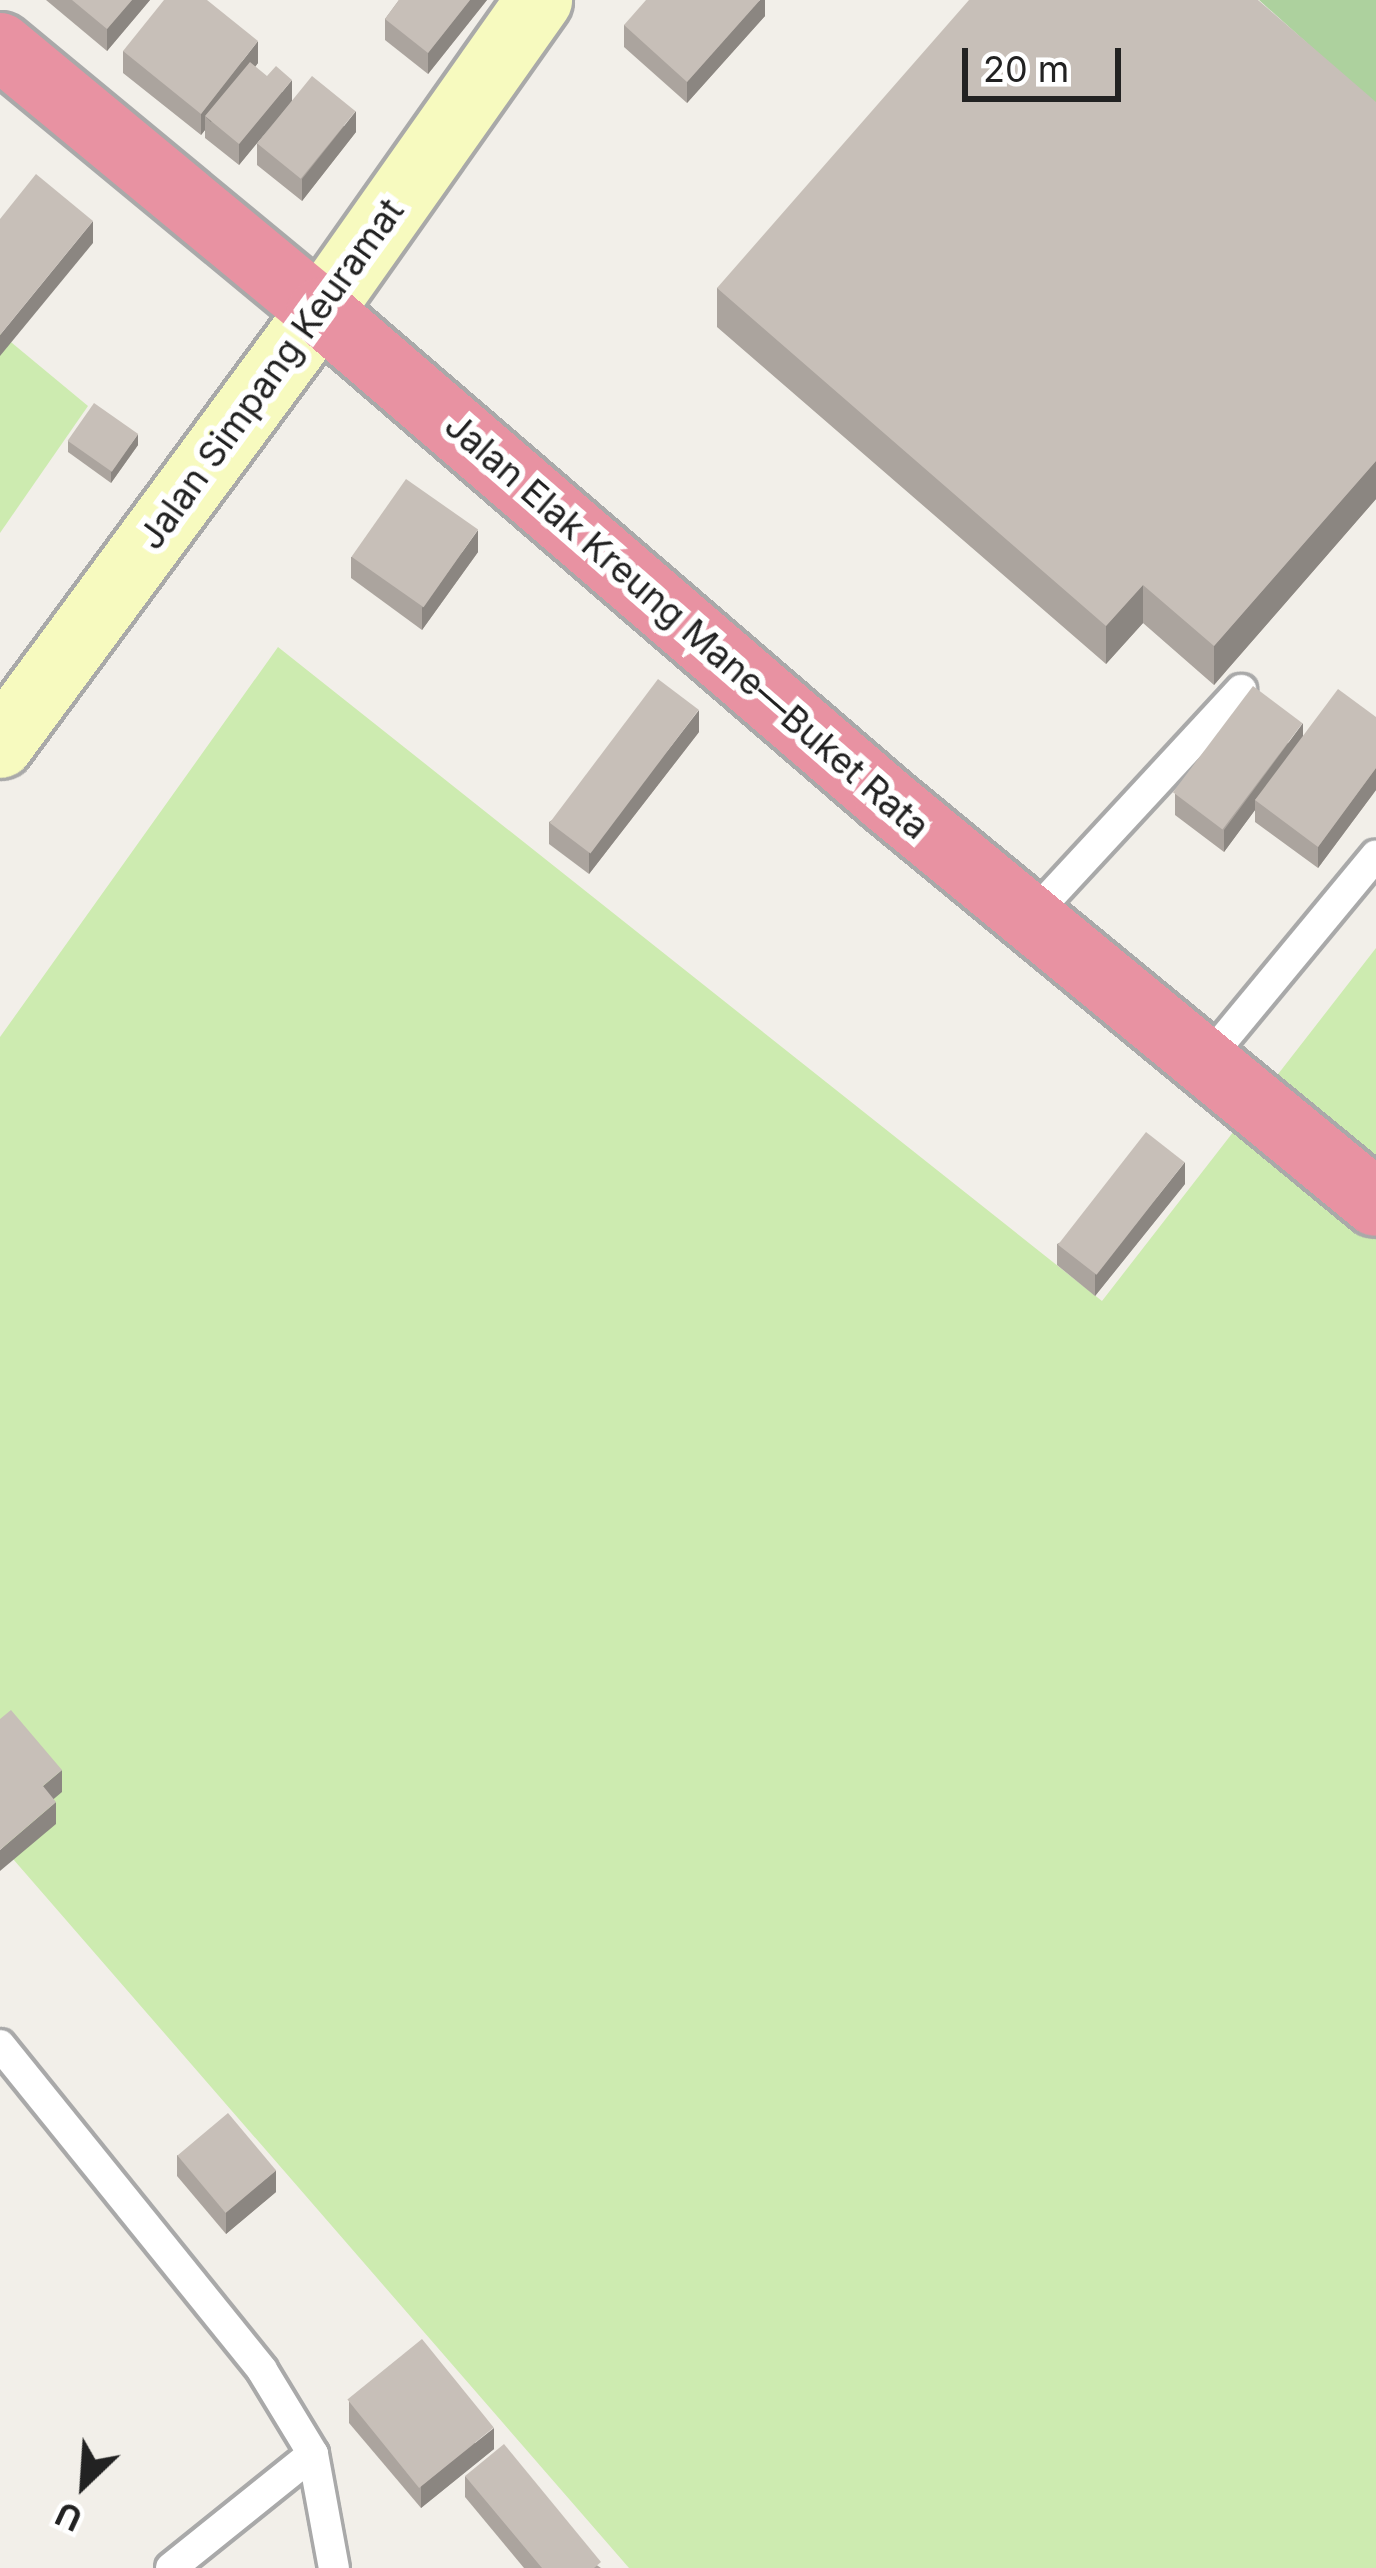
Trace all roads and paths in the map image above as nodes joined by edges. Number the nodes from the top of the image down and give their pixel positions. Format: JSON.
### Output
{"nodes":[{"id":1,"x":538,"y":0,"type":"edge"},
{"id":2,"x":0,"y":46,"type":"edge"},
{"id":3,"x":320,"y":311,"type":"junction"},
{"id":4,"x":1241,"y":690,"type":"dead end"},
{"id":5,"x":0,"y":745,"type":"edge"},
{"id":6,"x":1376,"y":855,"type":"edge"},
{"id":7,"x":1030,"y":918,"type":"junction"},
{"id":8,"x":1205,"y":1062,"type":"junction"},
{"id":9,"x":1376,"y":1203,"type":"edge"},
{"id":10,"x":0,"y":2045,"type":"edge"},
{"id":11,"x":313,"y":2454,"type":"junction"},
{"id":12,"x":171,"y":2568,"type":"edge"},
{"id":13,"x":334,"y":2568,"type":"edge"}],
"edges":[{"from":1,"to":3,"type":"main road","name":"Jalan Simpang Keuramat"},
{"from":2,"to":3,"type":"highway","name":"Jalan Elak Kreung Mane—Buket Rata"},
{"from":3,"to":5,"type":"main road","name":"Jalan Simpang Keuramat"},
{"from":3,"to":7,"type":"highway","name":"Jalan Elak Kreung Mane—Buket Rata"},
{"from":4,"to":7,"type":"lane"},
{"from":6,"to":8,"type":"lane"},
{"from":7,"to":8,"type":"highway","name":"Jalan Elak Kreung Mane—Buket Rata"},
{"from":8,"to":9,"type":"highway","name":"Jalan Elak Kreung Mane—Buket Rata"},
{"from":10,"to":11,"type":"lane"},
{"from":11,"to":12,"type":"lane"},
{"from":11,"to":13,"type":"lane"}]}
